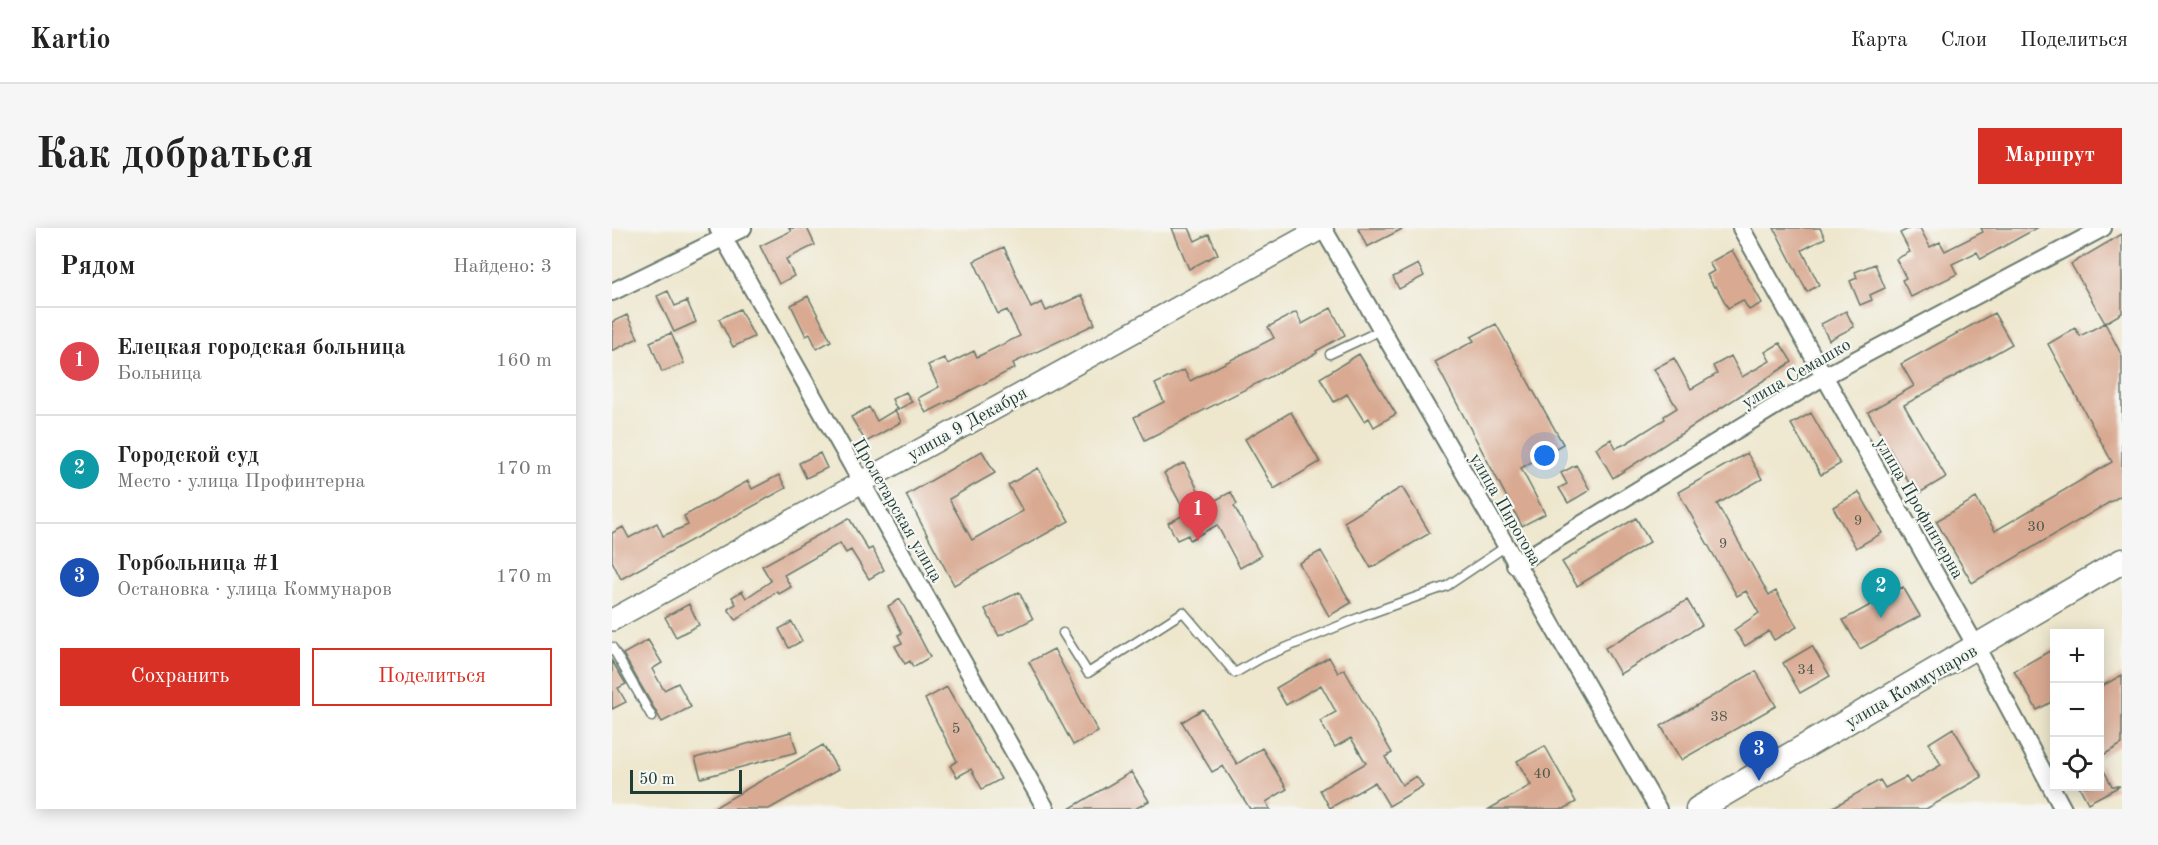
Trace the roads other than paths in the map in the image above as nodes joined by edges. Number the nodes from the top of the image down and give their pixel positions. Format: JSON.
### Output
{"nodes":[{"id":1,"x":743,"y":228,"type":"edge"},
{"id":2,"x":1322,"y":228,"type":"edge"},
{"id":3,"x":1741,"y":228,"type":"edge"},
{"id":4,"x":2103,"y":228,"type":"edge"},
{"id":5,"x":721,"y":233,"type":"edge"},
{"id":6,"x":612,"y":292,"type":"edge"},
{"id":7,"x":1381,"y":330,"type":"junction"},
{"id":8,"x":1330,"y":354,"type":"dead end"},
{"id":9,"x":1823,"y":377,"type":"junction"},
{"id":10,"x":860,"y":482,"type":"junction"},
{"id":11,"x":1505,"y":547,"type":"junction"},
{"id":12,"x":2122,"y":561,"type":"edge"},
{"id":13,"x":1515,"y":565,"type":"junction"},
{"id":14,"x":612,"y":620,"type":"edge"},
{"id":15,"x":1063,"y":633,"type":"dead end"},
{"id":16,"x":612,"y":647,"type":"edge"},
{"id":17,"x":1977,"y":648,"type":"junction"},
{"id":18,"x":652,"y":717,"type":"dead end"},
{"id":19,"x":1046,"y":809,"type":"edge"},
{"id":20,"x":1658,"y":809,"type":"edge"},
{"id":21,"x":1698,"y":809,"type":"edge"},
{"id":22,"x":2063,"y":809,"type":"edge"}],
"edges":[{"from":1,"to":5,"type":"street"},
{"from":2,"to":7,"type":"street","name":"улица Пирогова"},
{"from":2,"to":10,"type":"street","name":"улица 9 Декабря"},
{"from":3,"to":9,"type":"street","name":"улица Профинтерна"},
{"from":4,"to":9,"type":"street","name":"улица Семашко"},
{"from":5,"to":6,"type":"street"},
{"from":5,"to":10,"type":"street","name":"Пролетарская улица"},
{"from":7,"to":8,"type":"lane"},
{"from":7,"to":11,"type":"street","name":"улица Пирогова"},
{"from":9,"to":13,"type":"street","name":"улица Семашко"},
{"from":9,"to":17,"type":"street","name":"улица Профинтерна"},
{"from":10,"to":14,"type":"street","name":"улица 9 Декабря"},
{"from":10,"to":19,"type":"street","name":"Пролетарская улица"},
{"from":11,"to":13,"type":"street","name":"улица Пирогова"},
{"from":11,"to":15,"type":"lane"},
{"from":12,"to":17,"type":"main road","name":"улица Коммунаров"},
{"from":13,"to":20,"type":"street","name":"улица Пирогова"},
{"from":16,"to":18,"type":"lane"},
{"from":17,"to":21,"type":"main road","name":"улица Коммунаров"},
{"from":17,"to":22,"type":"street","name":"улица Профинтерна"}]}
